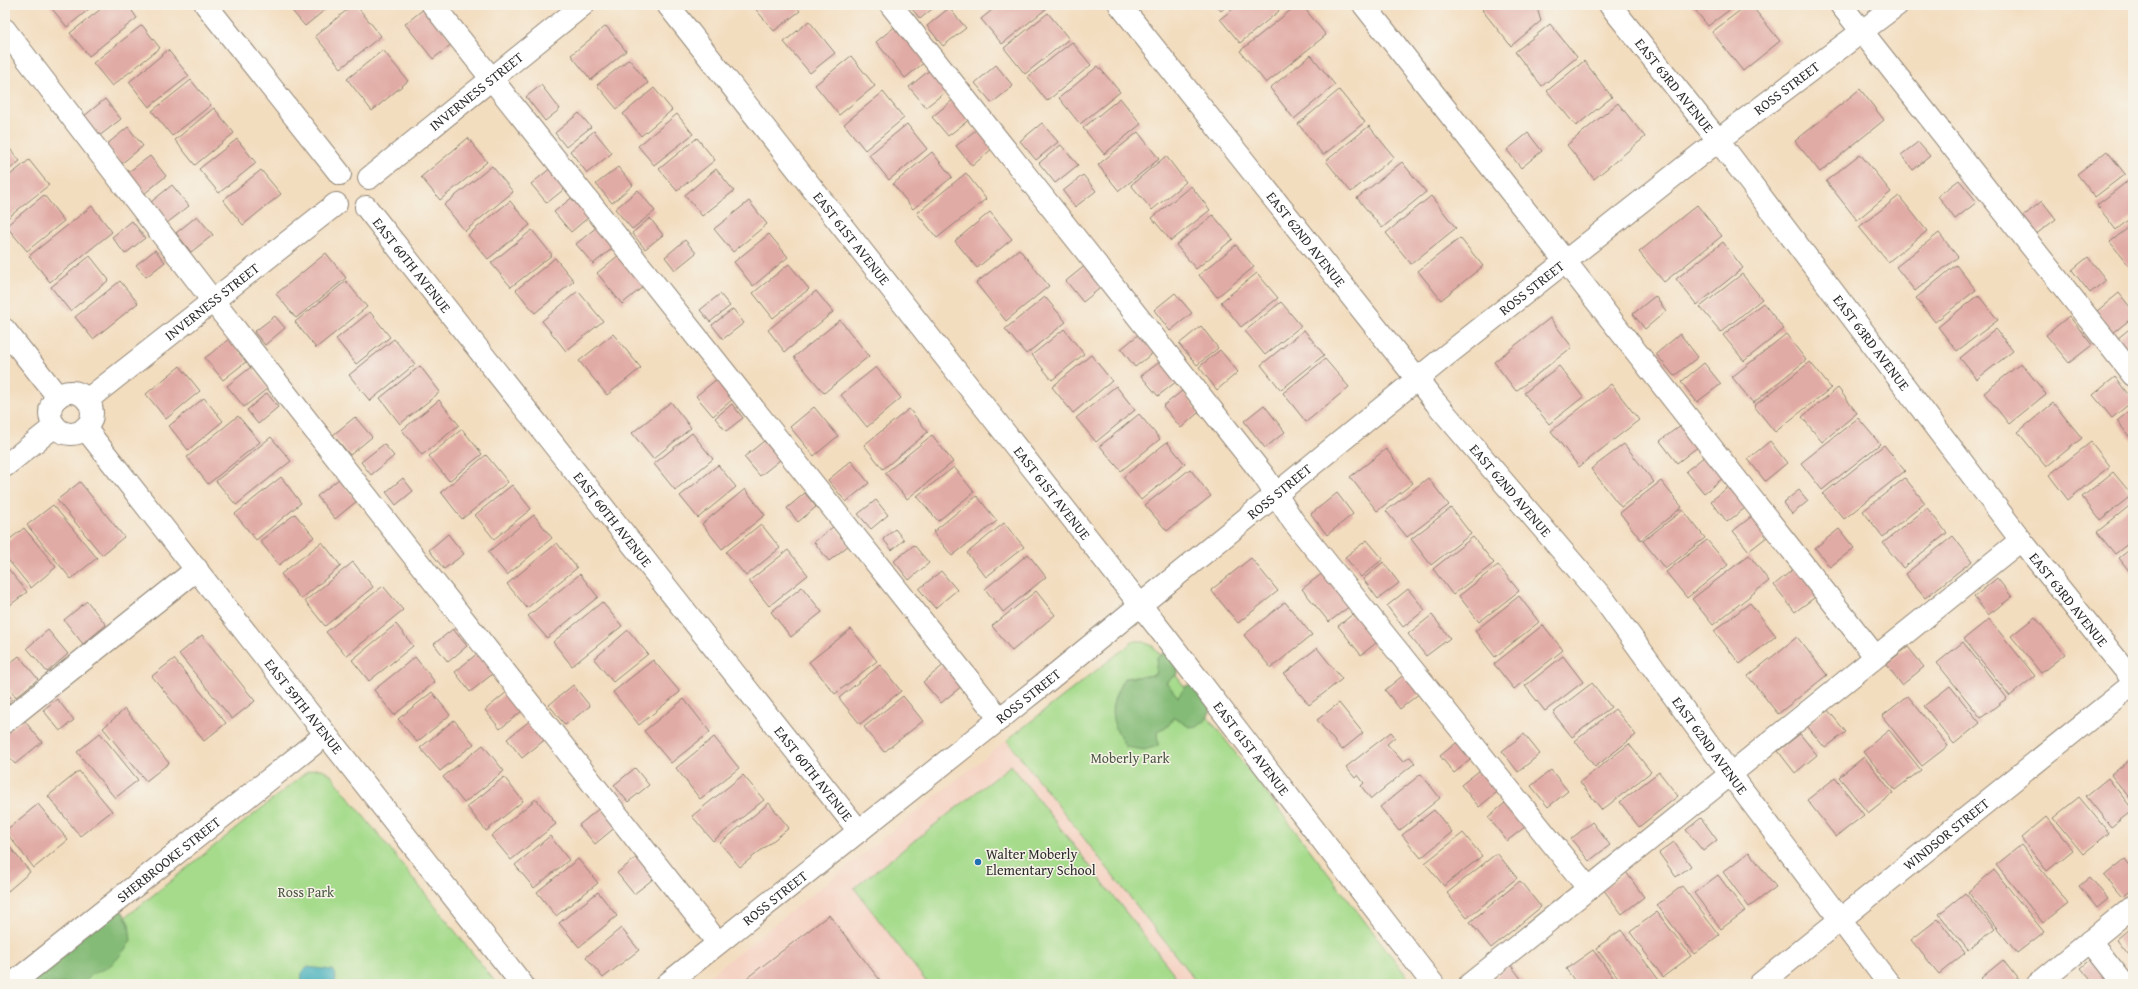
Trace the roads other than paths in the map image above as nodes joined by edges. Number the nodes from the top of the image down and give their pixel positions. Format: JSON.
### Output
{"nodes":[{"id":1,"x":206,"y":5,"type":"edge"},
{"id":2,"x":433,"y":5,"type":"edge"},
{"id":3,"x":583,"y":5,"type":"edge"},
{"id":4,"x":668,"y":5,"type":"edge"},
{"id":5,"x":891,"y":5,"type":"edge"},
{"id":6,"x":1120,"y":5,"type":"edge"},
{"id":7,"x":1364,"y":5,"type":"edge"},
{"id":8,"x":1610,"y":5,"type":"edge"},
{"id":9,"x":1841,"y":5,"type":"edge"},
{"id":10,"x":1898,"y":5,"type":"edge"},
{"id":11,"x":5,"y":30,"type":"edge"},
{"id":12,"x":1862,"y":32,"type":"junction"},
{"id":13,"x":491,"y":79,"type":"junction"},
{"id":14,"x":1718,"y":140,"type":"junction"},
{"id":15,"x":340,"y":174,"type":"junction"},
{"id":16,"x":369,"y":178,"type":"junction"},
{"id":17,"x":336,"y":204,"type":"junction"},
{"id":18,"x":366,"y":207,"type":"junction"},
{"id":19,"x":1565,"y":262,"type":"junction"},
{"id":20,"x":213,"y":301,"type":"junction"},
{"id":21,"x":5,"y":330,"type":"edge"},
{"id":22,"x":2133,"y":375,"type":"edge"},
{"id":23,"x":1417,"y":379,"type":"junction"},
{"id":24,"x":58,"y":397,"type":"junction"},
{"id":25,"x":87,"y":400,"type":"junction"},
{"id":26,"x":55,"y":426,"type":"junction"},
{"id":27,"x":85,"y":428,"type":"junction"},
{"id":28,"x":5,"y":466,"type":"edge"},
{"id":29,"x":1276,"y":495,"type":"junction"},
{"id":30,"x":2021,"y":540,"type":"junction"},
{"id":31,"x":197,"y":569,"type":"junction"},
{"id":32,"x":1140,"y":606,"type":"junction"},
{"id":33,"x":1875,"y":656,"type":"junction"},
{"id":34,"x":2133,"y":680,"type":"edge"},
{"id":35,"x":2133,"y":684,"type":"edge"},
{"id":36,"x":1000,"y":719,"type":"junction"},
{"id":37,"x":5,"y":722,"type":"edge"},
{"id":38,"x":325,"y":735,"type":"junction"},
{"id":39,"x":1731,"y":775,"type":"junction"},
{"id":40,"x":859,"y":831,"type":"junction"},
{"id":41,"x":1589,"y":889,"type":"junction"},
{"id":42,"x":2133,"y":906,"type":"edge"},
{"id":43,"x":1839,"y":920,"type":"junction"},
{"id":44,"x":2090,"y":941,"type":"junction"},
{"id":45,"x":718,"y":943,"type":"junction"},
{"id":46,"x":12,"y":984,"type":"edge"},
{"id":47,"x":522,"y":984,"type":"edge"},
{"id":48,"x":667,"y":984,"type":"edge"},
{"id":49,"x":1433,"y":984,"type":"edge"},
{"id":50,"x":1470,"y":984,"type":"edge"},
{"id":51,"x":1760,"y":984,"type":"edge"},
{"id":52,"x":1889,"y":984,"type":"edge"},
{"id":53,"x":2038,"y":984,"type":"edge"},
{"id":54,"x":2124,"y":984,"type":"edge"}],
"edges":[{"from":1,"to":15,"type":"street"},
{"from":2,"to":13,"type":"street"},
{"from":3,"to":13,"type":"street","name":"INVERNESS STREET"},
{"from":4,"to":32,"type":"street","name":"EAST 61ST AVENUE"},
{"from":5,"to":29,"type":"street"},
{"from":6,"to":23,"type":"street","name":"EAST 62ND AVENUE"},
{"from":7,"to":19,"type":"street"},
{"from":8,"to":14,"type":"street","name":"EAST 63RD AVENUE"},
{"from":9,"to":12,"type":"street"},
{"from":10,"to":12,"type":"street","name":"ROSS STREET"},
{"from":11,"to":20,"type":"street"},
{"from":12,"to":14,"type":"street","name":"ROSS STREET"},
{"from":12,"to":22,"type":"street"},
{"from":13,"to":16,"type":"street","name":"INVERNESS STREET"},
{"from":13,"to":36,"type":"street"},
{"from":14,"to":19,"type":"street","name":"ROSS STREET"},
{"from":14,"to":30,"type":"street","name":"EAST 63RD AVENUE"},
{"from":15,"to":16,"type":"street"},
{"from":15,"to":17,"type":"street"},
{"from":16,"to":18,"type":"street"},
{"from":17,"to":18,"type":"street"},
{"from":17,"to":20,"type":"street","name":"INVERNESS STREET"},
{"from":18,"to":40,"type":"street","name":"EAST 60TH AVENUE"},
{"from":19,"to":23,"type":"street","name":"ROSS STREET"},
{"from":19,"to":33,"type":"street"},
{"from":20,"to":25,"type":"street","name":"INVERNESS STREET"},
{"from":20,"to":45,"type":"street"},
{"from":21,"to":24,"type":"street"},
{"from":23,"to":29,"type":"street","name":"ROSS STREET"},
{"from":23,"to":39,"type":"street","name":"EAST 62ND AVENUE"},
{"from":24,"to":25,"type":"street"},
{"from":24,"to":26,"type":"street"},
{"from":25,"to":27,"type":"street"},
{"from":26,"to":27,"type":"street"},
{"from":26,"to":28,"type":"street"},
{"from":27,"to":31,"type":"street","name":"EAST 59TH AVENUE"},
{"from":29,"to":32,"type":"street","name":"ROSS STREET"},
{"from":29,"to":41,"type":"street"},
{"from":30,"to":33,"type":"street"},
{"from":30,"to":34,"type":"street","name":"EAST 63RD AVENUE"},
{"from":31,"to":37,"type":"street"},
{"from":31,"to":38,"type":"street","name":"EAST 59TH AVENUE"},
{"from":32,"to":36,"type":"street","name":"ROSS STREET"},
{"from":32,"to":49,"type":"street","name":"EAST 61ST AVENUE"},
{"from":33,"to":39,"type":"street"},
{"from":35,"to":43,"type":"street","name":"WINDSOR STREET"},
{"from":36,"to":40,"type":"street","name":"ROSS STREET"},
{"from":38,"to":46,"type":"street","name":"SHERBROOKE STREET"},
{"from":38,"to":47,"type":"street","name":"EAST 59TH AVENUE"},
{"from":39,"to":41,"type":"street"},
{"from":39,"to":43,"type":"street","name":"EAST 62ND AVENUE"},
{"from":40,"to":45,"type":"street","name":"ROSS STREET"},
{"from":41,"to":50,"type":"street"},
{"from":42,"to":44,"type":"street"},
{"from":43,"to":51,"type":"street","name":"WINDSOR STREET"},
{"from":43,"to":52,"type":"street","name":"EAST 62ND AVENUE"},
{"from":44,"to":53,"type":"street"},
{"from":44,"to":54,"type":"street"},
{"from":45,"to":48,"type":"street","name":"ROSS STREET"}]}
